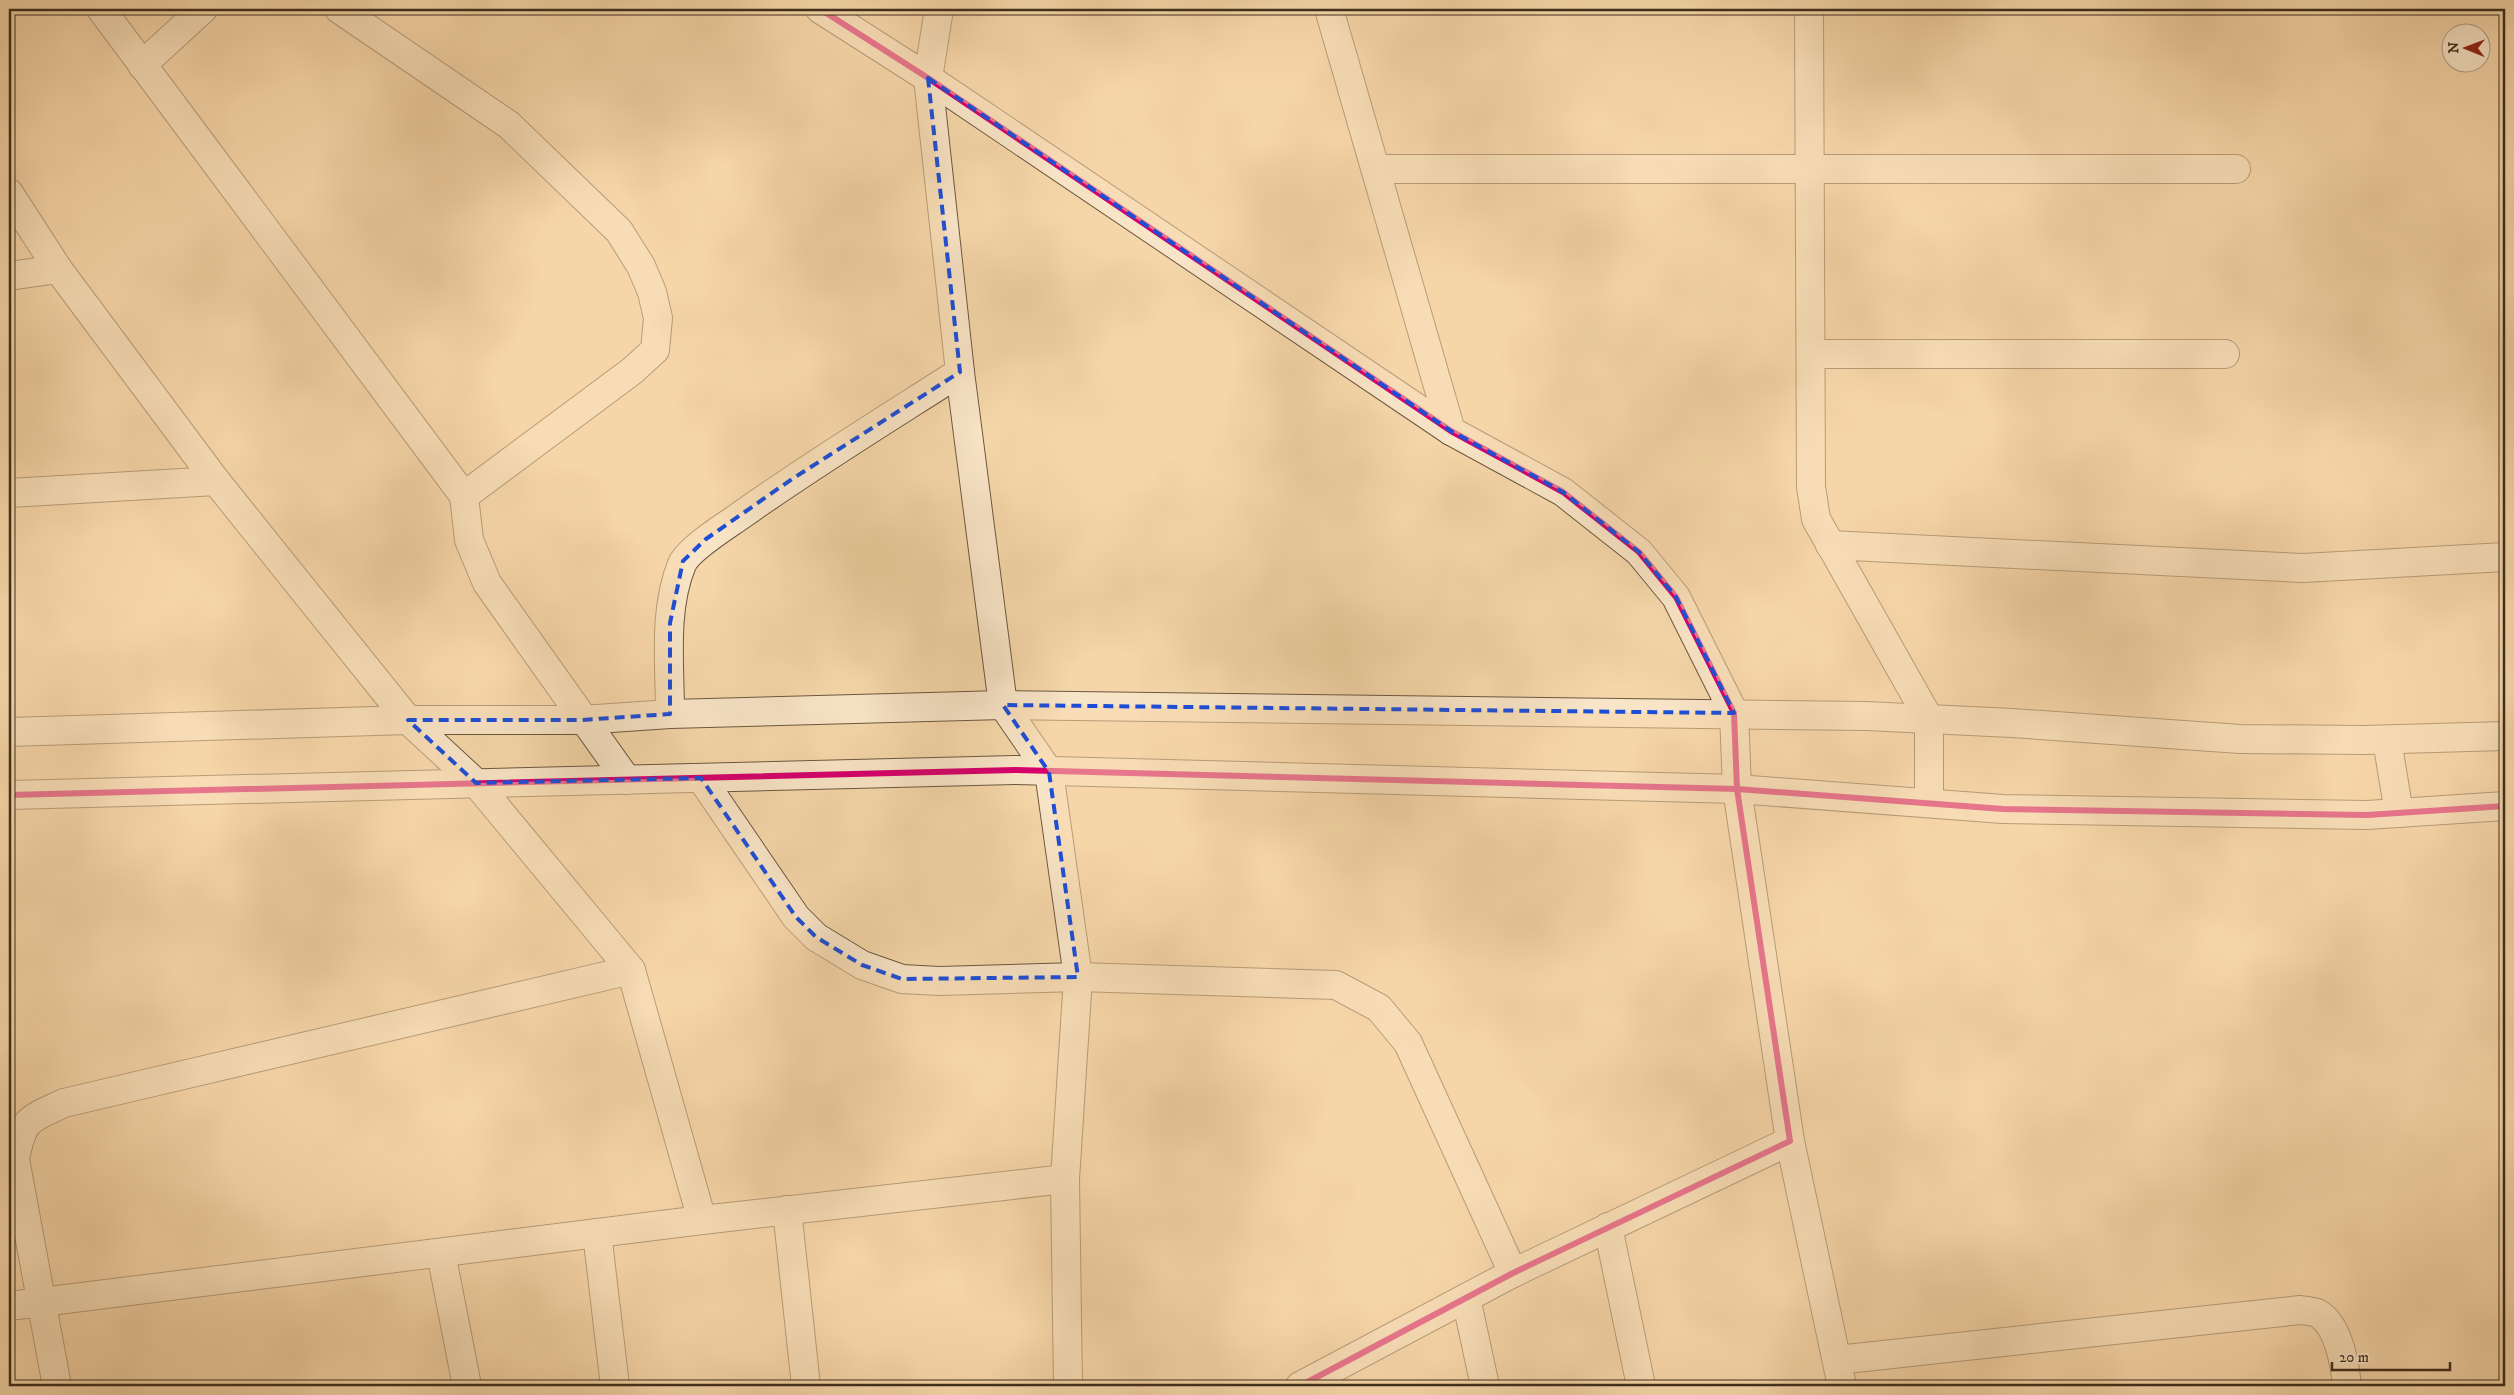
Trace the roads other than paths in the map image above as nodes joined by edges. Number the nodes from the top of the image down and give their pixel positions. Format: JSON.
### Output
{"nodes":[{"id":1,"x":101,"y":9,"type":"edge"},
{"id":2,"x":203,"y":9,"type":"edge"},
{"id":3,"x":338,"y":9,"type":"edge"},
{"id":4,"x":820,"y":9,"type":"edge"},
{"id":5,"x":939,"y":9,"type":"edge"},
{"id":6,"x":1329,"y":9,"type":"edge"},
{"id":7,"x":1809,"y":9,"type":"edge"},
{"id":8,"x":142,"y":65,"type":"junction"},
{"id":9,"x":928,"y":78,"type":"junction"},
{"id":10,"x":1376,"y":169,"type":"junction"},
{"id":11,"x":1810,"y":169,"type":"junction"},
{"id":12,"x":2236,"y":169,"type":"dead end"},
{"id":13,"x":9,"y":192,"type":"edge"},
{"id":14,"x":58,"y":269,"type":"junction"},
{"id":15,"x":9,"y":276,"type":"edge"},
{"id":16,"x":1811,"y":354,"type":"junction"},
{"id":17,"x":2225,"y":354,"type":"dead end"},
{"id":18,"x":960,"y":372,"type":"junction"},
{"id":19,"x":1451,"y":431,"type":"junction"},
{"id":20,"x":216,"y":481,"type":"junction"},
{"id":21,"x":9,"y":493,"type":"edge"},
{"id":22,"x":464,"y":496,"type":"junction"},
{"id":23,"x":1830,"y":545,"type":"junction"},
{"id":24,"x":2505,"y":557,"type":"edge"},
{"id":25,"x":1003,"y":704,"type":"junction"},
{"id":26,"x":1734,"y":713,"type":"junction"},
{"id":27,"x":670,"y":714,"type":"junction"},
{"id":28,"x":1929,"y":719,"type":"junction"},
{"id":29,"x":408,"y":720,"type":"junction"},
{"id":30,"x":582,"y":720,"type":"junction"},
{"id":31,"x":9,"y":732,"type":"edge"},
{"id":32,"x":2505,"y":736,"type":"edge"},
{"id":33,"x":2387,"y":740,"type":"junction"},
{"id":34,"x":1049,"y":772,"type":"junction"},
{"id":35,"x":701,"y":778,"type":"junction"},
{"id":36,"x":627,"y":780,"type":"junction"},
{"id":37,"x":476,"y":783,"type":"junction"},
{"id":38,"x":1737,"y":789,"type":"junction"},
{"id":39,"x":9,"y":795,"type":"edge"},
{"id":40,"x":1928,"y":803,"type":"junction"},
{"id":41,"x":2505,"y":806,"type":"edge"},
{"id":42,"x":2399,"y":813,"type":"junction"},
{"id":43,"x":631,"y":970,"type":"junction"},
{"id":44,"x":1078,"y":976,"type":"junction"},
{"id":45,"x":1790,"y":1141,"type":"junction"},
{"id":46,"x":1065,"y":1179,"type":"junction"},
{"id":47,"x":787,"y":1210,"type":"junction"},
{"id":48,"x":702,"y":1220,"type":"junction"},
{"id":49,"x":1608,"y":1228,"type":"junction"},
{"id":50,"x":596,"y":1233,"type":"junction"},
{"id":51,"x":441,"y":1253,"type":"junction"},
{"id":52,"x":1513,"y":1274,"type":"junction"},
{"id":53,"x":1466,"y":1298,"type":"junction"},
{"id":54,"x":43,"y":1302,"type":"junction"},
{"id":55,"x":9,"y":1306,"type":"edge"},
{"id":56,"x":1837,"y":1360,"type":"junction"},
{"id":57,"x":57,"y":1386,"type":"edge"},
{"id":58,"x":467,"y":1386,"type":"edge"},
{"id":59,"x":615,"y":1386,"type":"edge"},
{"id":60,"x":806,"y":1386,"type":"edge"},
{"id":61,"x":1068,"y":1386,"type":"edge"},
{"id":62,"x":1300,"y":1386,"type":"edge"},
{"id":63,"x":1485,"y":1386,"type":"edge"},
{"id":64,"x":1640,"y":1386,"type":"edge"},
{"id":65,"x":1842,"y":1386,"type":"edge"},
{"id":66,"x":2348,"y":1386,"type":"edge"}],
"edges":[{"from":1,"to":8,"type":"street"},
{"from":2,"to":8,"type":"street"},
{"from":3,"to":22,"type":"street"},
{"from":4,"to":9,"type":"street"},
{"from":5,"to":9,"type":"street"},
{"from":6,"to":10,"type":"street"},
{"from":7,"to":11,"type":"street"},
{"from":8,"to":22,"type":"street"},
{"from":9,"to":18,"type":"street"},
{"from":9,"to":19,"type":"street"},
{"from":10,"to":11,"type":"street"},
{"from":10,"to":19,"type":"street"},
{"from":11,"to":12,"type":"street"},
{"from":11,"to":16,"type":"street"},
{"from":13,"to":14,"type":"street"},
{"from":14,"to":15,"type":"street"},
{"from":14,"to":20,"type":"street"},
{"from":16,"to":17,"type":"street"},
{"from":16,"to":23,"type":"street"},
{"from":18,"to":25,"type":"street"},
{"from":18,"to":27,"type":"street"},
{"from":19,"to":26,"type":"street"},
{"from":20,"to":21,"type":"street"},
{"from":20,"to":29,"type":"street"},
{"from":22,"to":30,"type":"street"},
{"from":23,"to":24,"type":"street"},
{"from":23,"to":28,"type":"street"},
{"from":25,"to":26,"type":"street"},
{"from":25,"to":27,"type":"street"},
{"from":25,"to":34,"type":"street"},
{"from":26,"to":28,"type":"street"},
{"from":26,"to":38,"type":"street"},
{"from":27,"to":30,"type":"street"},
{"from":28,"to":33,"type":"street"},
{"from":28,"to":40,"type":"street"},
{"from":29,"to":30,"type":"street"},
{"from":29,"to":31,"type":"street"},
{"from":29,"to":37,"type":"street"},
{"from":30,"to":36,"type":"street"},
{"from":32,"to":33,"type":"street"},
{"from":33,"to":42,"type":"street"},
{"from":34,"to":35,"type":"street"},
{"from":34,"to":38,"type":"street"},
{"from":34,"to":44,"type":"street"},
{"from":35,"to":36,"type":"street"},
{"from":35,"to":44,"type":"street"},
{"from":36,"to":37,"type":"street"},
{"from":37,"to":39,"type":"street"},
{"from":37,"to":43,"type":"street"},
{"from":38,"to":40,"type":"street"},
{"from":38,"to":45,"type":"street"},
{"from":40,"to":42,"type":"street"},
{"from":41,"to":42,"type":"street"},
{"from":43,"to":48,"type":"street"},
{"from":43,"to":54,"type":"street"},
{"from":44,"to":46,"type":"street"},
{"from":44,"to":52,"type":"street"},
{"from":45,"to":49,"type":"street"},
{"from":45,"to":56,"type":"street"},
{"from":46,"to":47,"type":"street"},
{"from":46,"to":61,"type":"street"},
{"from":47,"to":48,"type":"street"},
{"from":47,"to":60,"type":"street"},
{"from":48,"to":50,"type":"street"},
{"from":49,"to":52,"type":"street"},
{"from":49,"to":64,"type":"street"},
{"from":50,"to":51,"type":"street"},
{"from":50,"to":59,"type":"street"},
{"from":51,"to":54,"type":"street"},
{"from":51,"to":58,"type":"street"},
{"from":52,"to":53,"type":"street"},
{"from":53,"to":62,"type":"street"},
{"from":53,"to":63,"type":"street"},
{"from":54,"to":55,"type":"street"},
{"from":54,"to":57,"type":"street"},
{"from":56,"to":65,"type":"street"},
{"from":56,"to":66,"type":"street"}]}
